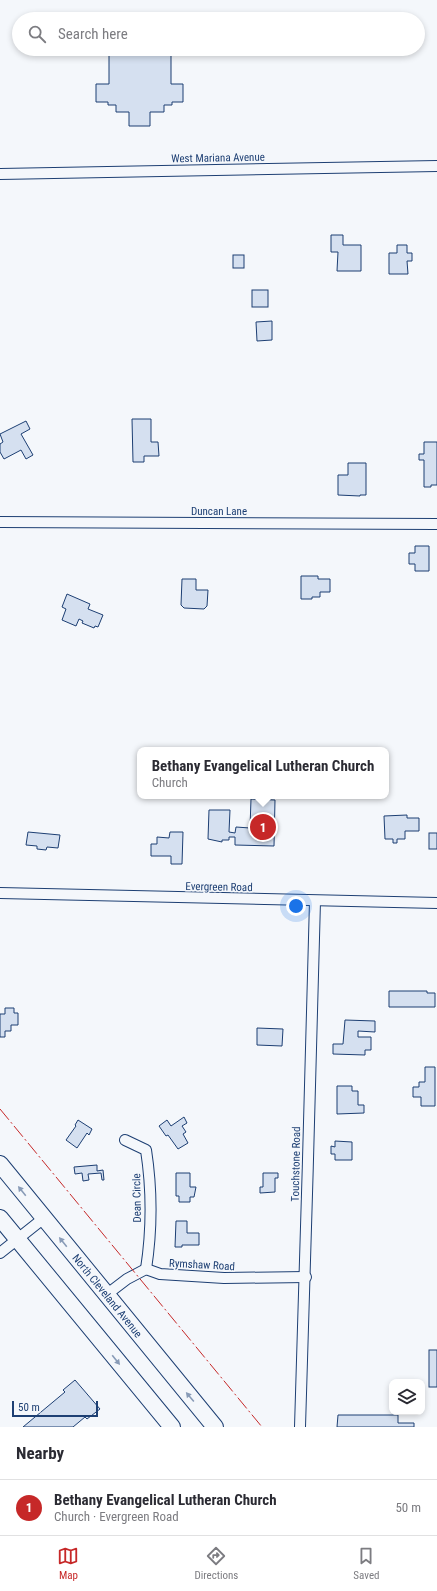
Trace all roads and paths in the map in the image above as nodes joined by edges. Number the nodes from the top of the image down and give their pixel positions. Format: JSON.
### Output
{"nodes":[{"id":1,"x":437,"y":166,"type":"edge"},
{"id":2,"x":0,"y":174,"type":"edge"},
{"id":3,"x":0,"y":522,"type":"edge"},
{"id":4,"x":437,"y":524,"type":"edge"},
{"id":5,"x":0,"y":893,"type":"edge"},
{"id":6,"x":315,"y":901,"type":"junction"},
{"id":7,"x":437,"y":903,"type":"edge"},
{"id":8,"x":125,"y":1140,"type":"dead end"},
{"id":9,"x":0,"y":1164,"type":"edge"},
{"id":10,"x":0,"y":1218,"type":"edge"},
{"id":11,"x":44,"y":1218,"type":"junction"},
{"id":12,"x":18,"y":1239,"type":"junction"},
{"id":13,"x":0,"y":1253,"type":"edge"},
{"id":14,"x":146,"y":1269,"type":"junction"},
{"id":15,"x":306,"y":1276,"type":"junction"},
{"id":16,"x":106,"y":1295,"type":"junction"},
{"id":17,"x":172,"y":1427,"type":"edge"},
{"id":18,"x":215,"y":1427,"type":"edge"},
{"id":19,"x":300,"y":1427,"type":"edge"}],
"edges":[{"from":1,"to":2,"type":"street","name":"West Mariana Avenue"},
{"from":3,"to":4,"type":"street","name":"Duncan Lane"},
{"from":5,"to":6,"type":"street","name":"Evergreen Road"},
{"from":6,"to":7,"type":"street","name":"Evergreen Road"},
{"from":6,"to":15,"type":"street","name":"Touchstone Road"},
{"from":8,"to":14,"type":"street","name":"Dean Circle"},
{"from":11,"to":9,"type":"main road","name":"North Cleveland Avenue","one_way":true},
{"from":10,"to":12,"type":"main road"},
{"from":11,"to":12,"type":"street"},
{"from":16,"to":11,"type":"main road","name":"North Cleveland Avenue","one_way":true},
{"from":12,"to":13,"type":"street"},
{"from":12,"to":17,"type":"main road","one_way":true},
{"from":14,"to":15,"type":"street","name":"Rymshaw Road"},
{"from":14,"to":16,"type":"street"},
{"from":15,"to":19,"type":"street","name":"Touchstone Road"},
{"from":18,"to":16,"type":"main road","name":"North Cleveland Avenue","one_way":true}]}
